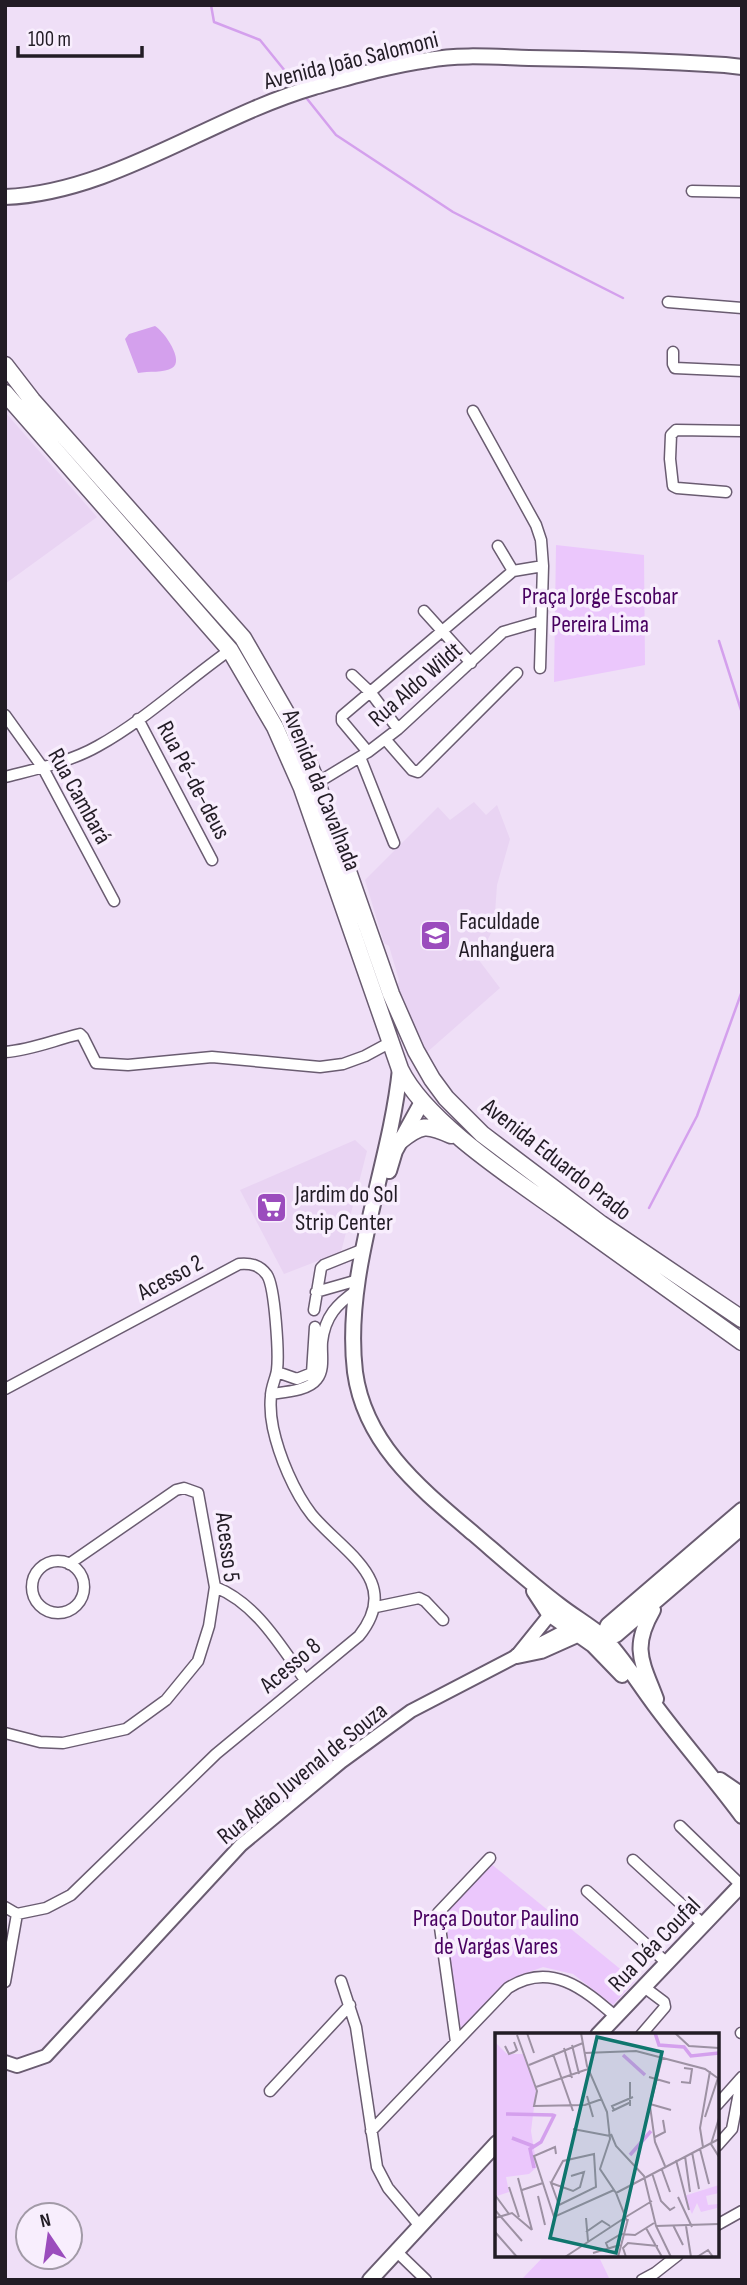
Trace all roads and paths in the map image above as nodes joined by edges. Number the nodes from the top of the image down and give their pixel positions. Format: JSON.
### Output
{"nodes":[{"id":1,"x":742,"y":65,"type":"edge"},
{"id":2,"x":692,"y":191,"type":"dead end"},
{"id":3,"x":742,"y":191,"type":"edge"},
{"id":4,"x":5,"y":197,"type":"edge"},
{"id":5,"x":668,"y":302,"type":"dead end"},
{"id":6,"x":742,"y":308,"type":"edge"},
{"id":7,"x":673,"y":352,"type":"dead end"},
{"id":8,"x":5,"y":365,"type":"edge"},
{"id":9,"x":742,"y":371,"type":"edge"},
{"id":10,"x":5,"y":393,"type":"edge"},
{"id":11,"x":473,"y":411,"type":"dead end"},
{"id":12,"x":742,"y":431,"type":"edge"},
{"id":13,"x":726,"y":492,"type":"dead end"},
{"id":14,"x":498,"y":546,"type":"dead end"},
{"id":15,"x":543,"y":566,"type":"junction"},
{"id":16,"x":513,"y":571,"type":"junction"},
{"id":17,"x":424,"y":611,"type":"dead end"},
{"id":18,"x":541,"y":621,"type":"junction"},
{"id":19,"x":442,"y":634,"type":"junction"},
{"id":20,"x":230,"y":650,"type":"junction"},
{"id":21,"x":471,"y":663,"type":"junction"},
{"id":22,"x":540,"y":668,"type":"dead end"},
{"id":23,"x":517,"y":673,"type":"dead end"},
{"id":24,"x":352,"y":675,"type":"dead end"},
{"id":25,"x":371,"y":693,"type":"junction"},
{"id":26,"x":5,"y":715,"type":"edge"},
{"id":27,"x":138,"y":719,"type":"junction"},
{"id":28,"x":398,"y":729,"type":"junction"},
{"id":29,"x":385,"y":739,"type":"junction"},
{"id":30,"x":364,"y":755,"type":"junction"},
{"id":31,"x":43,"y":768,"type":"junction"},
{"id":32,"x":5,"y":777,"type":"edge"},
{"id":33,"x":317,"y":783,"type":"junction"},
{"id":34,"x":394,"y":843,"type":"dead end"},
{"id":35,"x":324,"y":848,"type":"junction"},
{"id":36,"x":212,"y":860,"type":"dead end"},
{"id":37,"x":357,"y":895,"type":"junction"},
{"id":38,"x":114,"y":901,"type":"dead end"},
{"id":39,"x":352,"y":929,"type":"junction"},
{"id":40,"x":384,"y":973,"type":"junction"},
{"id":41,"x":391,"y":994,"type":"junction"},
{"id":42,"x":391,"y":1042,"type":"junction"},
{"id":43,"x":5,"y":1052,"type":"edge"},
{"id":44,"x":400,"y":1069,"type":"junction"},
{"id":45,"x":422,"y":1102,"type":"junction"},
{"id":46,"x":464,"y":1140,"type":"junction"},
{"id":47,"x":400,"y":1141,"type":"junction"},
{"id":48,"x":375,"y":1200,"type":"junction"},
{"id":49,"x":364,"y":1249,"type":"junction"},
{"id":50,"x":358,"y":1285,"type":"junction"},
{"id":51,"x":316,"y":1292,"type":"junction"},
{"id":52,"x":314,"y":1310,"type":"dead end"},
{"id":53,"x":742,"y":1319,"type":"edge"},
{"id":54,"x":315,"y":1327,"type":"dead end"},
{"id":55,"x":742,"y":1342,"type":"edge"},
{"id":56,"x":277,"y":1372,"type":"junction"},
{"id":57,"x":5,"y":1389,"type":"edge"},
{"id":58,"x":271,"y":1394,"type":"junction"},
{"id":59,"x":742,"y":1510,"type":"edge"},
{"id":60,"x":742,"y":1527,"type":"edge"},
{"id":61,"x":69,"y":1564,"type":"junction"},
{"id":62,"x":215,"y":1587,"type":"junction"},
{"id":63,"x":657,"y":1602,"type":"junction"},
{"id":64,"x":376,"y":1606,"type":"junction"},
{"id":65,"x":443,"y":1620,"type":"dead end"},
{"id":66,"x":568,"y":1622,"type":"junction"},
{"id":67,"x":603,"y":1637,"type":"junction"},
{"id":68,"x":517,"y":1656,"type":"junction"},
{"id":69,"x":305,"y":1680,"type":"junction"},
{"id":70,"x":630,"y":1682,"type":"junction"},
{"id":71,"x":661,"y":1714,"type":"junction"},
{"id":72,"x":5,"y":1733,"type":"edge"},
{"id":73,"x":710,"y":1773,"type":"junction"},
{"id":74,"x":742,"y":1795,"type":"edge"},
{"id":75,"x":742,"y":1816,"type":"edge"},
{"id":76,"x":680,"y":1826,"type":"dead end"},
{"id":77,"x":490,"y":1858,"type":"dead end"},
{"id":78,"x":633,"y":1860,"type":"dead end"},
{"id":79,"x":741,"y":1885,"type":"edge"},
{"id":80,"x":587,"y":1891,"type":"dead end"},
{"id":81,"x":5,"y":1907,"type":"edge"},
{"id":82,"x":17,"y":1914,"type":"junction"},
{"id":83,"x":704,"y":1925,"type":"junction"},
{"id":84,"x":667,"y":1963,"type":"junction"},
{"id":85,"x":341,"y":1981,"type":"dead end"},
{"id":86,"x":5,"y":1982,"type":"edge"},
{"id":87,"x":644,"y":1987,"type":"junction"},
{"id":88,"x":350,"y":2005,"type":"junction"},
{"id":89,"x":615,"y":2016,"type":"junction"},
{"id":90,"x":600,"y":2033,"type":"edge"},
{"id":91,"x":643,"y":2033,"type":"edge"},
{"id":92,"x":456,"y":2042,"type":"junction"},
{"id":93,"x":11,"y":2064,"type":"edge"},
{"id":94,"x":742,"y":2077,"type":"edge"},
{"id":95,"x":270,"y":2091,"type":"dead end"},
{"id":96,"x":719,"y":2103,"type":"edge"},
{"id":97,"x":371,"y":2131,"type":"junction"},
{"id":98,"x":719,"y":2144,"type":"edge"},
{"id":99,"x":495,"y":2145,"type":"edge"},
{"id":100,"x":742,"y":2211,"type":"edge"},
{"id":101,"x":719,"y":2224,"type":"edge"},
{"id":102,"x":420,"y":2226,"type":"junction"},
{"id":103,"x":396,"y":2251,"type":"junction"},
{"id":104,"x":676,"y":2257,"type":"edge"},
{"id":105,"x":370,"y":2280,"type":"edge"},
{"id":106,"x":426,"y":2280,"type":"edge"},
{"id":107,"x":642,"y":2280,"type":"edge"}],
"edges":[{"from":1,"to":4,"type":"main road","name":"Avenida João Salomoni"},
{"from":2,"to":3,"type":"street"},
{"from":5,"to":6,"type":"street"},
{"from":7,"to":9,"type":"street"},
{"from":8,"to":33,"type":"main road","name":"Avenida da Cavalhada"},
{"from":10,"to":20,"type":"main road","name":"Avenida da Cavalhada"},
{"from":11,"to":15,"type":"street"},
{"from":12,"to":13,"type":"street"},
{"from":14,"to":16,"type":"street"},
{"from":15,"to":16,"type":"street"},
{"from":15,"to":18,"type":"street"},
{"from":16,"to":19,"type":"street"},
{"from":17,"to":19,"type":"street"},
{"from":18,"to":21,"type":"street","name":"Rua Aldo Wildt"},
{"from":18,"to":22,"type":"street"},
{"from":19,"to":21,"type":"street"},
{"from":19,"to":25,"type":"street"},
{"from":20,"to":27,"type":"street"},
{"from":20,"to":35,"type":"main road","name":"Avenida da Cavalhada"},
{"from":21,"to":28,"type":"street","name":"Rua Aldo Wildt"},
{"from":23,"to":29,"type":"street"},
{"from":24,"to":25,"type":"street"},
{"from":25,"to":28,"type":"street"},
{"from":25,"to":30,"type":"street"},
{"from":26,"to":31,"type":"street","name":"Rua Cambará"},
{"from":27,"to":31,"type":"street"},
{"from":27,"to":36,"type":"street","name":"Rua Pé-de-deus"},
{"from":28,"to":29,"type":"street","name":"Rua Aldo Wildt"},
{"from":29,"to":30,"type":"street","name":"Rua Aldo Wildt"},
{"from":30,"to":33,"type":"street","name":"Rua Aldo Wildt"},
{"from":30,"to":34,"type":"street"},
{"from":31,"to":32,"type":"street"},
{"from":31,"to":38,"type":"street","name":"Rua Cambará"},
{"from":33,"to":37,"type":"main road","name":"Avenida da Cavalhada"},
{"from":35,"to":37,"type":"main road"},
{"from":35,"to":39,"type":"main road","name":"Avenida da Cavalhada"},
{"from":37,"to":40,"type":"main road","name":"Avenida da Cavalhada"},
{"from":39,"to":40,"type":"main road"},
{"from":39,"to":42,"type":"main road","name":"Avenida da Cavalhada"},
{"from":40,"to":41,"type":"main road","name":"Avenida da Cavalhada"},
{"from":41,"to":45,"type":"main road"},
{"from":41,"to":53,"type":"main road","name":"Avenida Eduardo Prado"},
{"from":42,"to":43,"type":"street"},
{"from":42,"to":44,"type":"main road","name":"Avenida da Cavalhada"},
{"from":44,"to":45,"type":"main road","name":"Avenida Eduardo Prado"},
{"from":44,"to":48,"type":"main road","name":"Avenida da Cavalhada"},
{"from":45,"to":46,"type":"main road","name":"Avenida Eduardo Prado"},
{"from":45,"to":47,"type":"main road","name":"Avenida da Cavalhada"},
{"from":46,"to":47,"type":"main road"},
{"from":46,"to":55,"type":"main road","name":"Avenida Eduardo Prado"},
{"from":47,"to":48,"type":"main road","name":"Avenida da Cavalhada"},
{"from":48,"to":49,"type":"main road","name":"Avenida da Cavalhada"},
{"from":49,"to":50,"type":"main road","name":"Avenida da Cavalhada"},
{"from":49,"to":51,"type":"street"},
{"from":50,"to":51,"type":"street"},
{"from":50,"to":58,"type":"street"},
{"from":50,"to":66,"type":"main road","name":"Avenida da Cavalhada"},
{"from":51,"to":52,"type":"street"},
{"from":54,"to":56,"type":"street"},
{"from":56,"to":57,"type":"street","name":"Acesso 2"},
{"from":56,"to":58,"type":"street"},
{"from":58,"to":64,"type":"street"},
{"from":59,"to":67,"type":"main road"},
{"from":60,"to":63,"type":"main road"},
{"from":61,"to":61,"type":"street"},
{"from":61,"to":62,"type":"street","name":"Acesso 5"},
{"from":62,"to":69,"type":"street"},
{"from":62,"to":72,"type":"street","name":"Acesso 5"},
{"from":63,"to":67,"type":"main road"},
{"from":63,"to":71,"type":"main road"},
{"from":64,"to":65,"type":"street"},
{"from":64,"to":69,"type":"street","name":"Acesso 8"},
{"from":66,"to":67,"type":"main road"},
{"from":66,"to":67,"type":"main road","name":"Avenida da Cavalhada"},
{"from":66,"to":68,"type":"street","name":"Rua Adão Juvenal de Souza"},
{"from":66,"to":68,"type":"main road"},
{"from":66,"to":70,"type":"main road","name":"Avenida da Cavalhada"},
{"from":67,"to":70,"type":"main road"},
{"from":67,"to":71,"type":"main road","name":"Avenida da Cavalhada"},
{"from":68,"to":93,"type":"street","name":"Rua Adão Juvenal de Souza"},
{"from":69,"to":82,"type":"street","name":"Acesso 8"},
{"from":70,"to":71,"type":"main road","name":"Avenida da Cavalhada"},
{"from":71,"to":73,"type":"main road","name":"Avenida da Cavalhada"},
{"from":73,"to":74,"type":"main road","name":"Avenida da Cavalhada"},
{"from":73,"to":75,"type":"main road","name":"Avenida da Cavalhada"},
{"from":76,"to":79,"type":"street"},
{"from":77,"to":92,"type":"street"},
{"from":78,"to":83,"type":"street"},
{"from":79,"to":83,"type":"main road","name":"Rua Déa Coufal"},
{"from":80,"to":84,"type":"street"},
{"from":81,"to":82,"type":"street"},
{"from":82,"to":86,"type":"street"},
{"from":83,"to":84,"type":"main road","name":"Rua Déa Coufal"},
{"from":84,"to":87,"type":"main road","name":"Rua Déa Coufal"},
{"from":85,"to":88,"type":"street"},
{"from":87,"to":89,"type":"main road","name":"Rua Déa Coufal"},
{"from":87,"to":91,"type":"street"},
{"from":88,"to":95,"type":"street"},
{"from":88,"to":97,"type":"street"},
{"from":89,"to":90,"type":"main road","name":"Rua Déa Coufal"},
{"from":89,"to":92,"type":"street"},
{"from":92,"to":97,"type":"street"},
{"from":94,"to":96,"type":"street"},
{"from":94,"to":98,"type":"street"},
{"from":97,"to":102,"type":"street"},
{"from":99,"to":102,"type":"main road"},
{"from":100,"to":101,"type":"street"},
{"from":102,"to":103,"type":"main road"},
{"from":103,"to":105,"type":"main road"},
{"from":103,"to":106,"type":"street"},
{"from":104,"to":107,"type":"street"}]}
